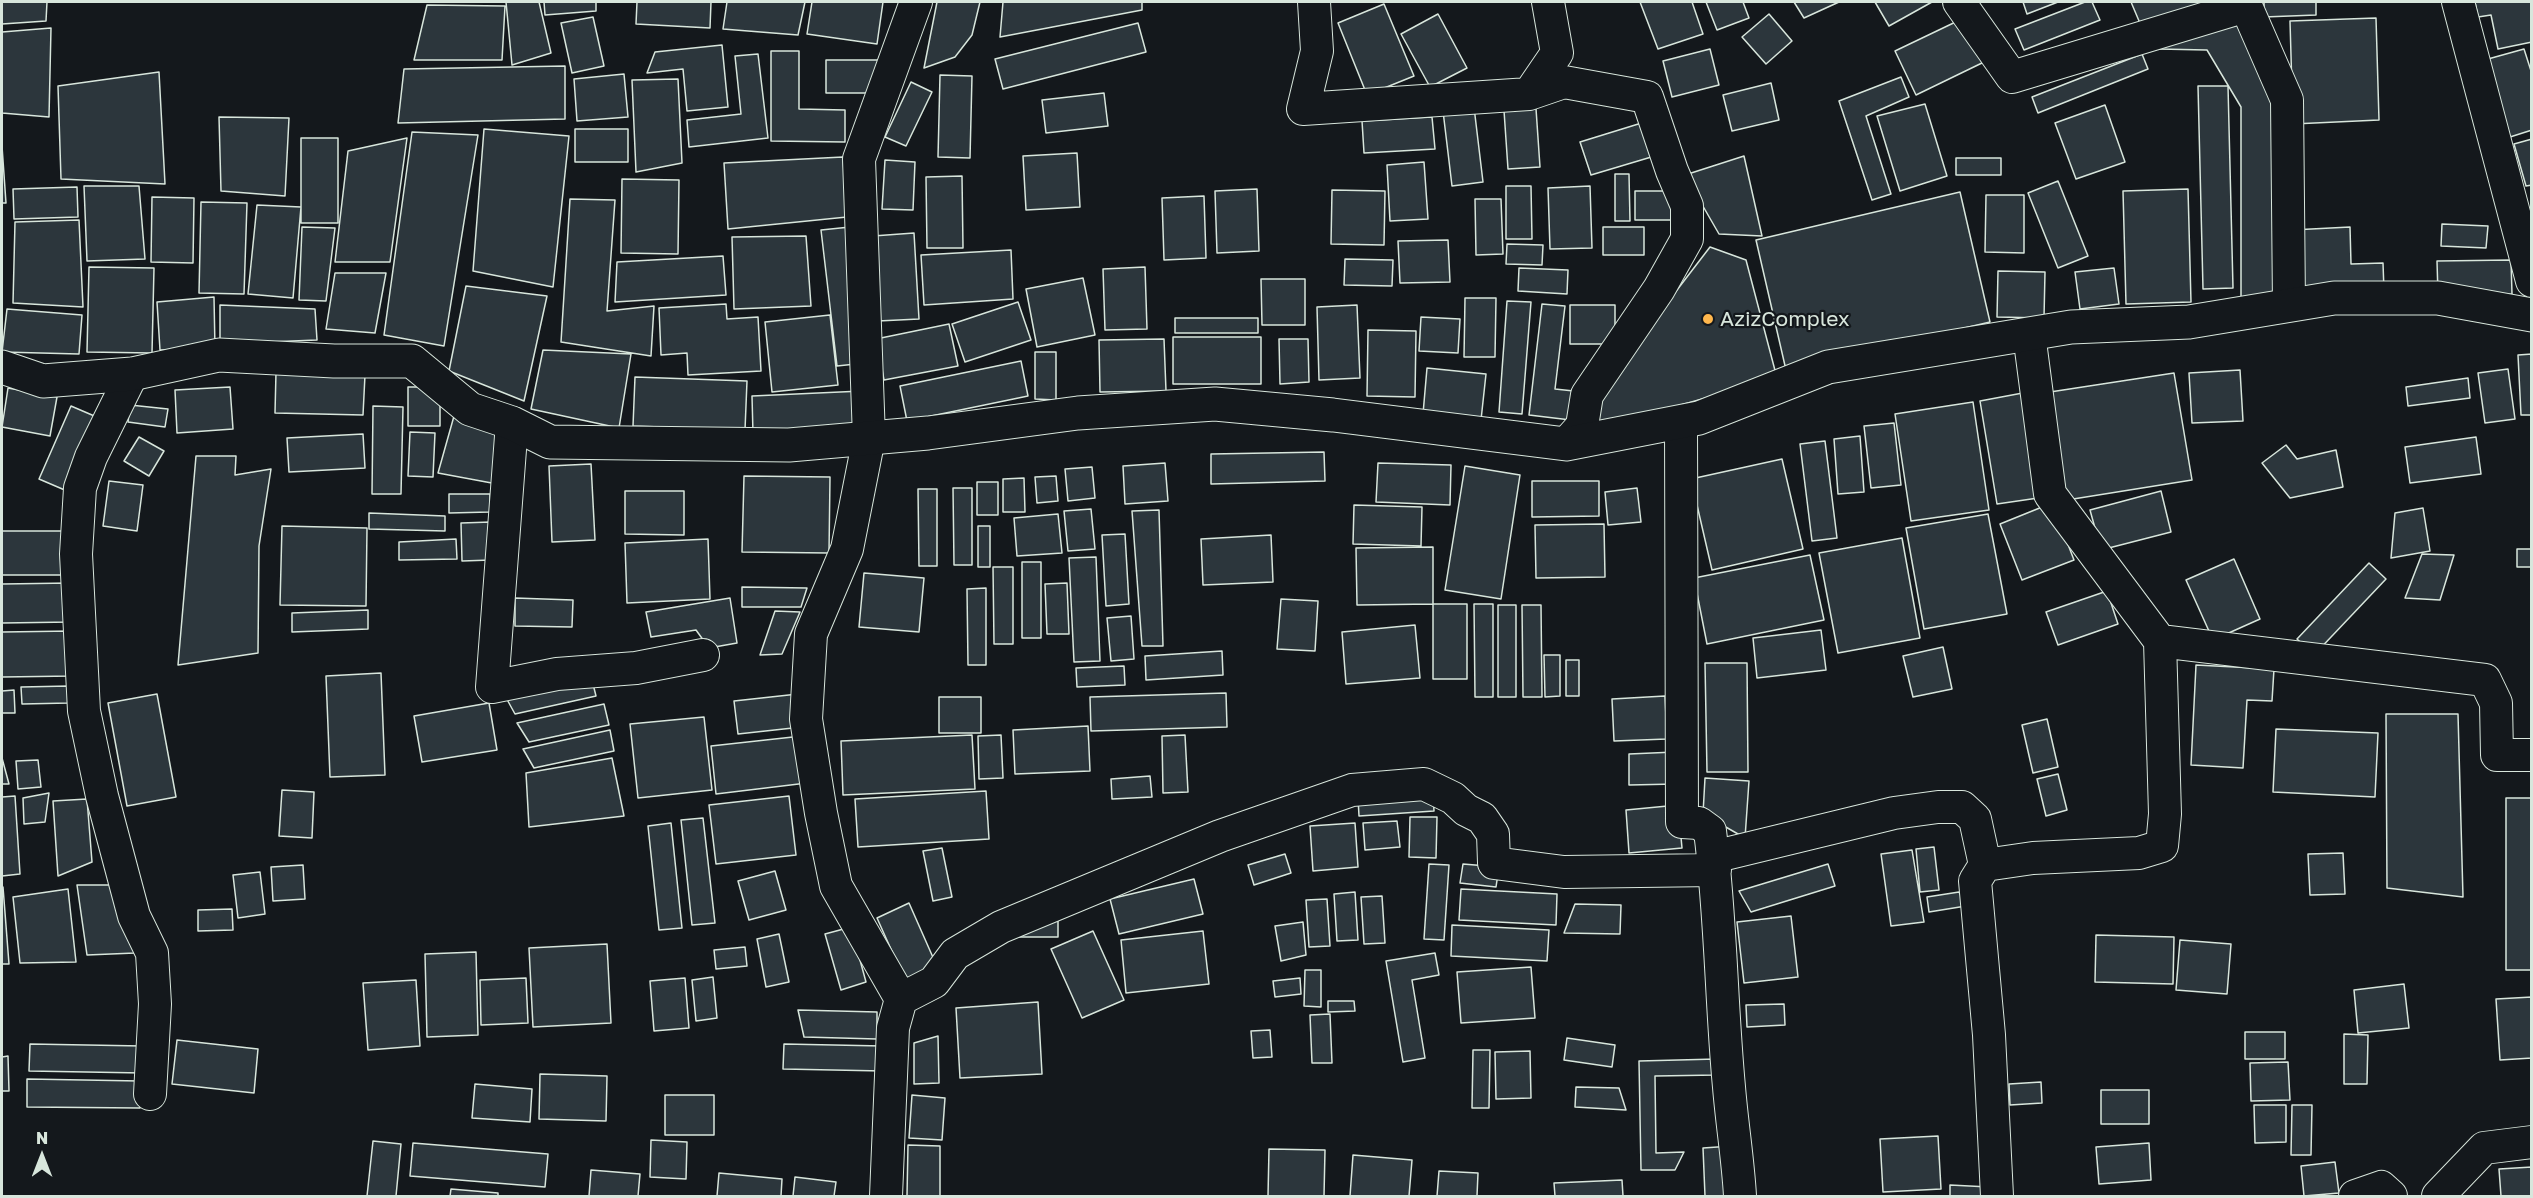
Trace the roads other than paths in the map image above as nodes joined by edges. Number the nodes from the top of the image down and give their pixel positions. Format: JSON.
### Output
{"nodes":[{"id":1,"x":916,"y":2,"type":"edge"},
{"id":2,"x":1314,"y":2,"type":"edge"},
{"id":3,"x":1548,"y":2,"type":"edge"},
{"id":4,"x":1959,"y":2,"type":"edge"},
{"id":5,"x":2458,"y":2,"type":"edge"},
{"id":6,"x":1529,"y":94,"type":"junction"},
{"id":7,"x":2532,"y":281,"type":"edge"},
{"id":8,"x":2289,"y":305,"type":"junction"},
{"id":9,"x":2532,"y":315,"type":"edge"},
{"id":10,"x":2029,"y":334,"type":"junction"},
{"id":11,"x":2,"y":368,"type":"edge"},
{"id":12,"x":132,"y":374,"type":"junction"},
{"id":13,"x":1681,"y":422,"type":"junction"},
{"id":14,"x":512,"y":423,"type":"junction"},
{"id":15,"x":869,"y":438,"type":"junction"},
{"id":16,"x":1566,"y":444,"type":"junction"},
{"id":17,"x":2160,"y":641,"type":"junction"},
{"id":18,"x":703,"y":655,"type":"dead end"},
{"id":19,"x":2532,"y":755,"type":"edge"},
{"id":20,"x":1714,"y":863,"type":"junction"},
{"id":21,"x":1985,"y":865,"type":"junction"},
{"id":22,"x":901,"y":999,"type":"junction"},
{"id":23,"x":150,"y":1094,"type":"dead end"},
{"id":24,"x":2532,"y":1142,"type":"edge"},
{"id":25,"x":886,"y":1197,"type":"edge"},
{"id":26,"x":1740,"y":1197,"type":"edge"},
{"id":27,"x":1997,"y":1197,"type":"edge"},
{"id":28,"x":2355,"y":1197,"type":"edge"},
{"id":29,"x":2391,"y":1197,"type":"edge"},
{"id":30,"x":2438,"y":1197,"type":"edge"}],
"edges":[{"from":1,"to":15,"type":"street"},
{"from":2,"to":6,"type":"street"},
{"from":3,"to":6,"type":"street"},
{"from":4,"to":8,"type":"street"},
{"from":5,"to":7,"type":"street"},
{"from":6,"to":16,"type":"street"},
{"from":8,"to":9,"type":"street"},
{"from":8,"to":10,"type":"street"},
{"from":10,"to":13,"type":"street"},
{"from":10,"to":17,"type":"street"},
{"from":11,"to":12,"type":"street"},
{"from":12,"to":14,"type":"street"},
{"from":12,"to":23,"type":"street"},
{"from":13,"to":16,"type":"street"},
{"from":13,"to":20,"type":"street"},
{"from":14,"to":15,"type":"street"},
{"from":14,"to":18,"type":"street"},
{"from":15,"to":16,"type":"street"},
{"from":15,"to":22,"type":"street"},
{"from":17,"to":19,"type":"street"},
{"from":17,"to":21,"type":"street"},
{"from":20,"to":21,"type":"street"},
{"from":20,"to":22,"type":"street"},
{"from":20,"to":26,"type":"street"},
{"from":21,"to":27,"type":"street"},
{"from":22,"to":25,"type":"street"},
{"from":24,"to":30,"type":"street"},
{"from":28,"to":29,"type":"street"}]}
